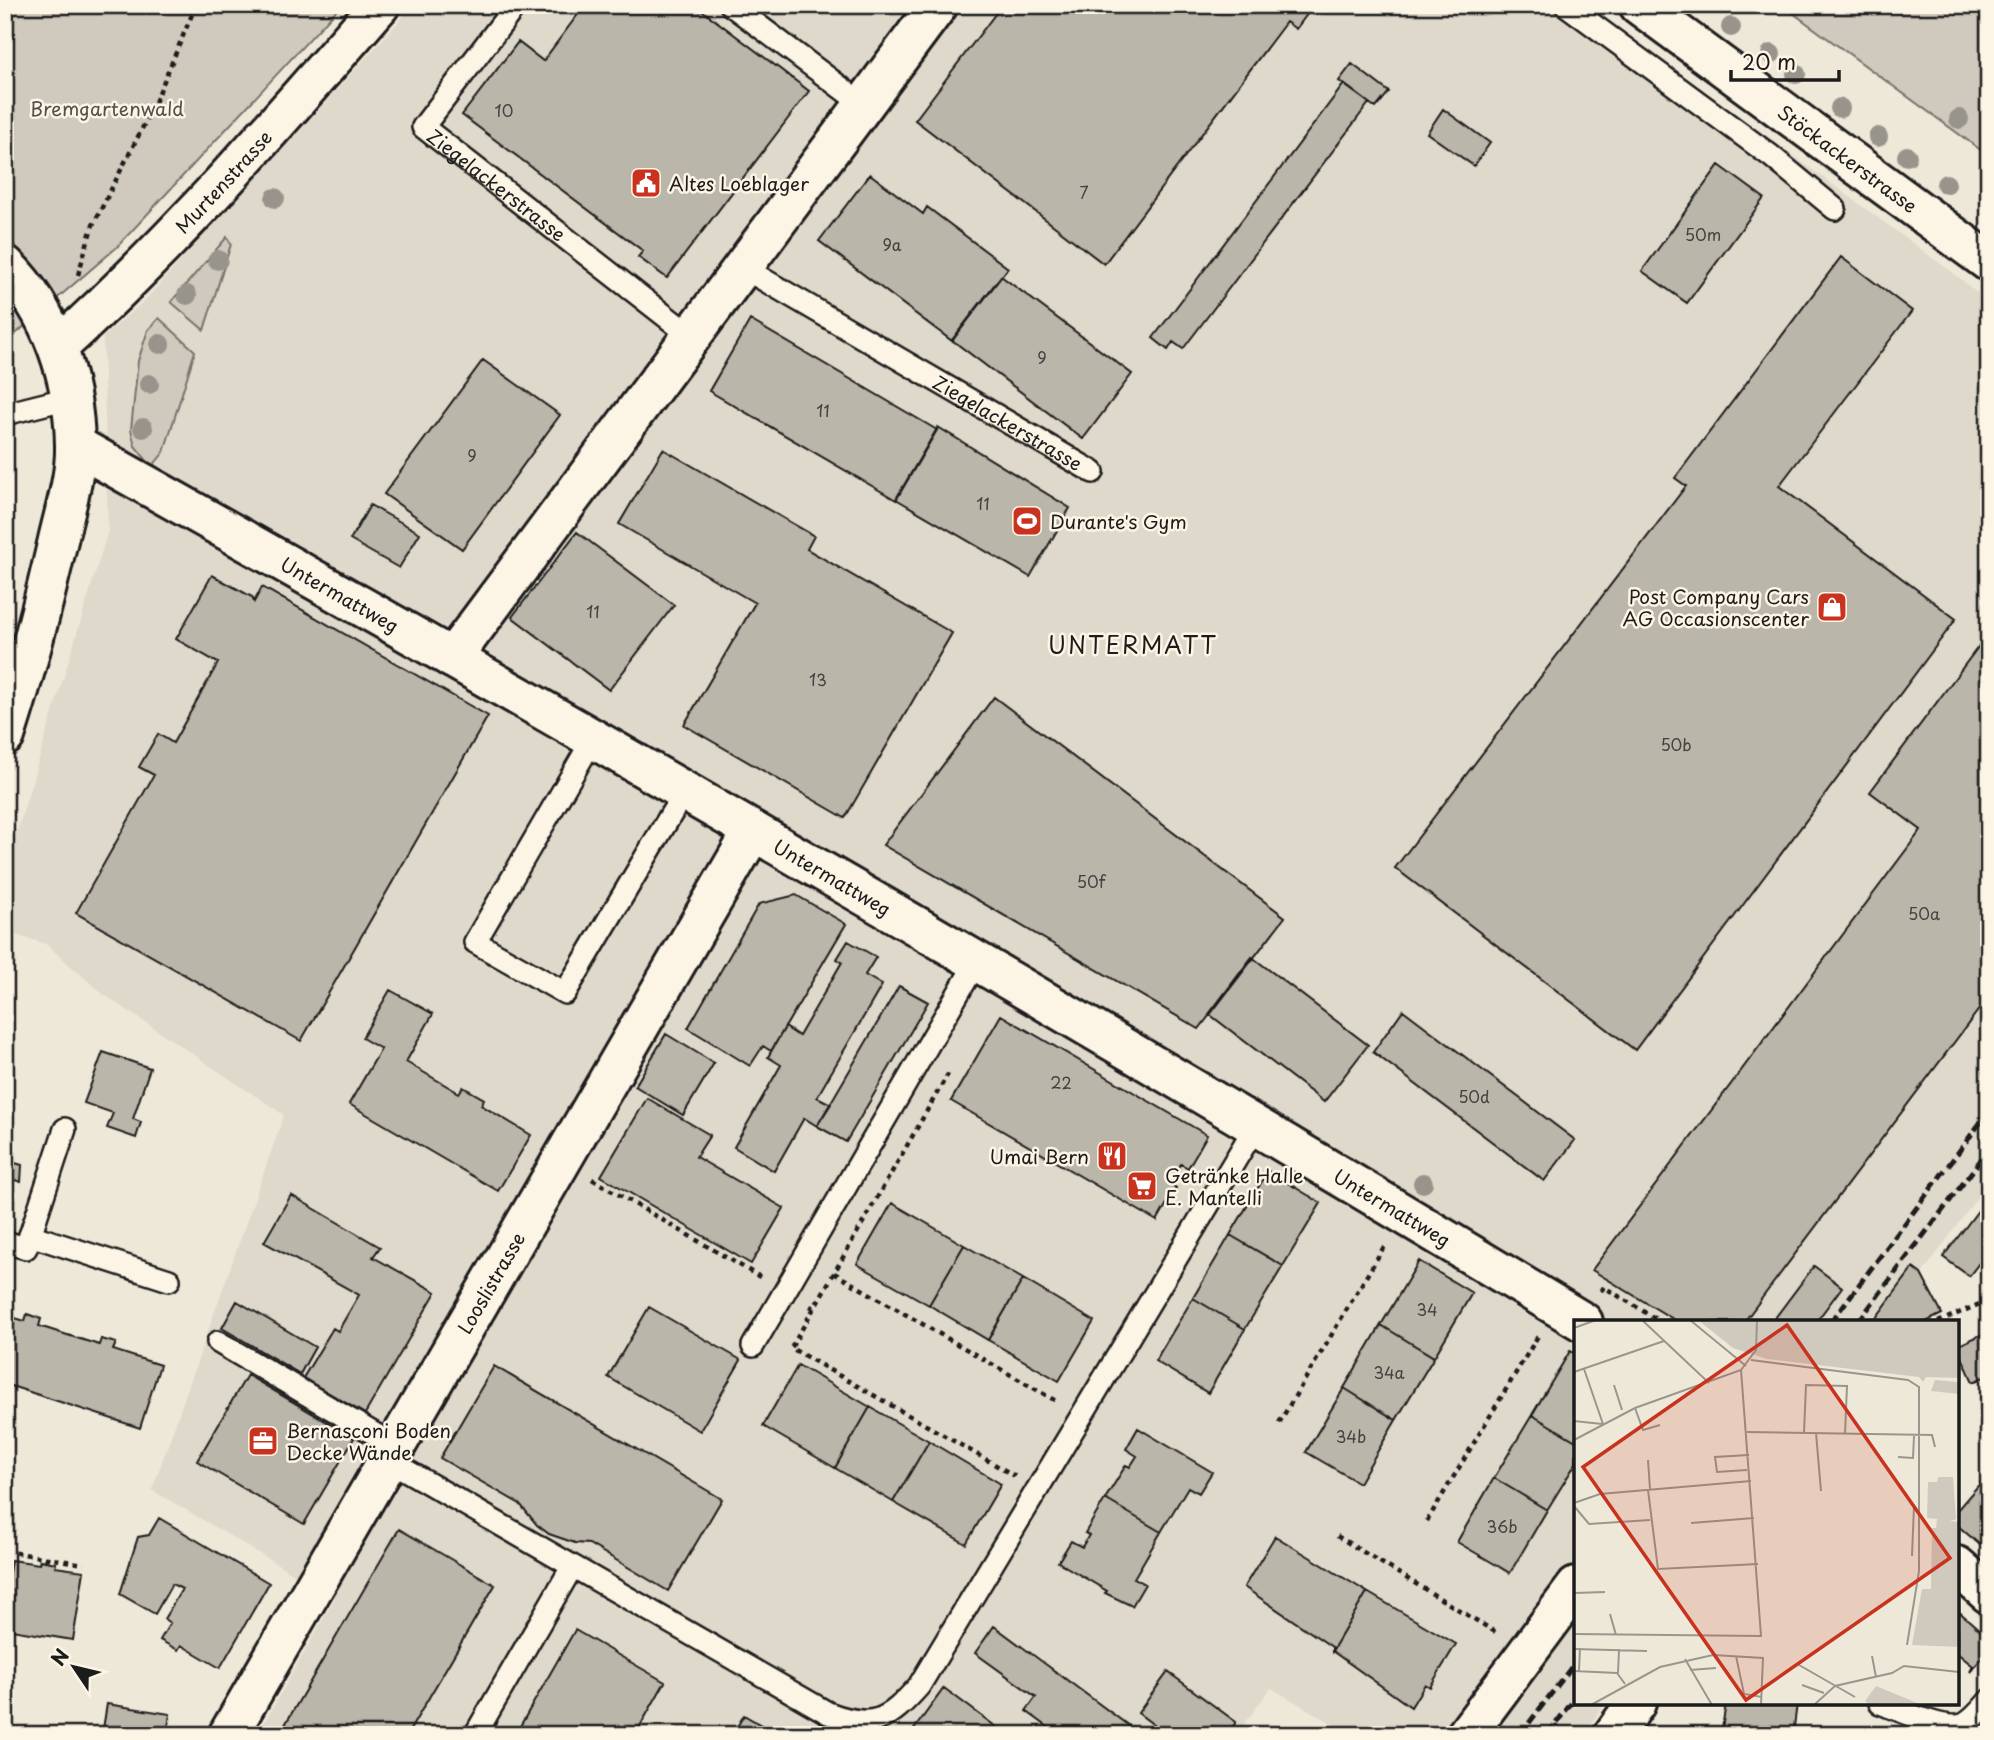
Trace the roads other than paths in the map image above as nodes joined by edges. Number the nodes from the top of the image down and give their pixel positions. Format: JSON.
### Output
{"nodes":[{"id":1,"x":380,"y":5,"type":"edge"},
{"id":2,"x":516,"y":5,"type":"edge"},
{"id":3,"x":731,"y":5,"type":"edge"},
{"id":4,"x":938,"y":5,"type":"edge"},
{"id":5,"x":1566,"y":5,"type":"edge"},
{"id":6,"x":1639,"y":5,"type":"edge"},
{"id":7,"x":864,"y":106,"type":"junction"},
{"id":8,"x":1835,"y":209,"type":"dead end"},
{"id":9,"x":1989,"y":262,"type":"edge"},
{"id":10,"x":5,"y":265,"type":"edge"},
{"id":11,"x":742,"y":267,"type":"junction"},
{"id":12,"x":691,"y":336,"type":"junction"},
{"id":13,"x":58,"y":347,"type":"junction"},
{"id":14,"x":69,"y":398,"type":"junction"},
{"id":15,"x":5,"y":414,"type":"edge"},
{"id":16,"x":75,"y":445,"type":"junction"},
{"id":17,"x":1093,"y":472,"type":"dead end"},
{"id":18,"x":452,"y":658,"type":"junction"},
{"id":19,"x":13,"y":681,"type":"edge"},
{"id":20,"x":5,"y":736,"type":"edge"},
{"id":21,"x":593,"y":739,"type":"junction"},
{"id":22,"x":673,"y":811,"type":"dead end"},
{"id":23,"x":753,"y":831,"type":"junction"},
{"id":24,"x":977,"y":961,"type":"junction"},
{"id":25,"x":1257,"y":1124,"type":"junction"},
{"id":26,"x":65,"y":1129,"type":"dead end"},
{"id":27,"x":30,"y":1235,"type":"junction"},
{"id":28,"x":5,"y":1242,"type":"edge"},
{"id":29,"x":169,"y":1280,"type":"dead end"},
{"id":30,"x":1570,"y":1314,"type":"edge"},
{"id":31,"x":218,"y":1342,"type":"dead end"},
{"id":32,"x":753,"y":1346,"type":"dead end"},
{"id":33,"x":391,"y":1453,"type":"junction"},
{"id":34,"x":572,"y":1567,"type":"junction"},
{"id":35,"x":1959,"y":1568,"type":"edge"},
{"id":36,"x":1574,"y":1590,"type":"edge"},
{"id":37,"x":1989,"y":1594,"type":"edge"},
{"id":38,"x":1989,"y":1701,"type":"edge"},
{"id":39,"x":1635,"y":1705,"type":"edge"},
{"id":40,"x":1886,"y":1705,"type":"edge"},
{"id":41,"x":1973,"y":1726,"type":"edge"},
{"id":42,"x":228,"y":1735,"type":"edge"},
{"id":43,"x":475,"y":1735,"type":"edge"},
{"id":44,"x":1466,"y":1735,"type":"edge"},
{"id":45,"x":1613,"y":1735,"type":"edge"}],
"edges":[{"from":1,"to":13,"type":"street","name":"Murtenstrasse"},
{"from":2,"to":12,"type":"lane","name":"Ziegelackerstrasse"},
{"from":3,"to":7,"type":"lane"},
{"from":4,"to":7,"type":"street"},
{"from":5,"to":8,"type":"lane"},
{"from":6,"to":9,"type":"street","name":"Stöckackerstrasse"},
{"from":7,"to":11,"type":"street"},
{"from":10,"to":13,"type":"street"},
{"from":11,"to":12,"type":"street"},
{"from":11,"to":17,"type":"lane","name":"Ziegelackerstrasse"},
{"from":12,"to":18,"type":"street"},
{"from":13,"to":14,"type":"street"},
{"from":14,"to":15,"type":"lane"},
{"from":14,"to":16,"type":"street"},
{"from":16,"to":18,"type":"street","name":"Untermattweg"},
{"from":16,"to":19,"type":"street"},
{"from":18,"to":21,"type":"street","name":"Untermattweg"},
{"from":19,"to":20,"type":"street"},
{"from":21,"to":22,"type":"lane"},
{"from":21,"to":23,"type":"street","name":"Untermattweg"},
{"from":23,"to":24,"type":"street","name":"Untermattweg"},
{"from":23,"to":33,"type":"street","name":"Looslistrasse"},
{"from":24,"to":25,"type":"street","name":"Untermattweg"},
{"from":24,"to":32,"type":"lane"},
{"from":25,"to":30,"type":"street","name":"Untermattweg"},
{"from":25,"to":34,"type":"lane"},
{"from":26,"to":27,"type":"lane"},
{"from":27,"to":28,"type":"lane"},
{"from":27,"to":29,"type":"lane"},
{"from":31,"to":33,"type":"lane"},
{"from":33,"to":34,"type":"lane"},
{"from":33,"to":42,"type":"street","name":"Looslistrasse"},
{"from":34,"to":43,"type":"lane"},
{"from":35,"to":37,"type":"street"},
{"from":36,"to":44,"type":"street"},
{"from":38,"to":41,"type":"lane"},
{"from":39,"to":45,"type":"street"},
{"from":40,"to":41,"type":"lane"}]}
